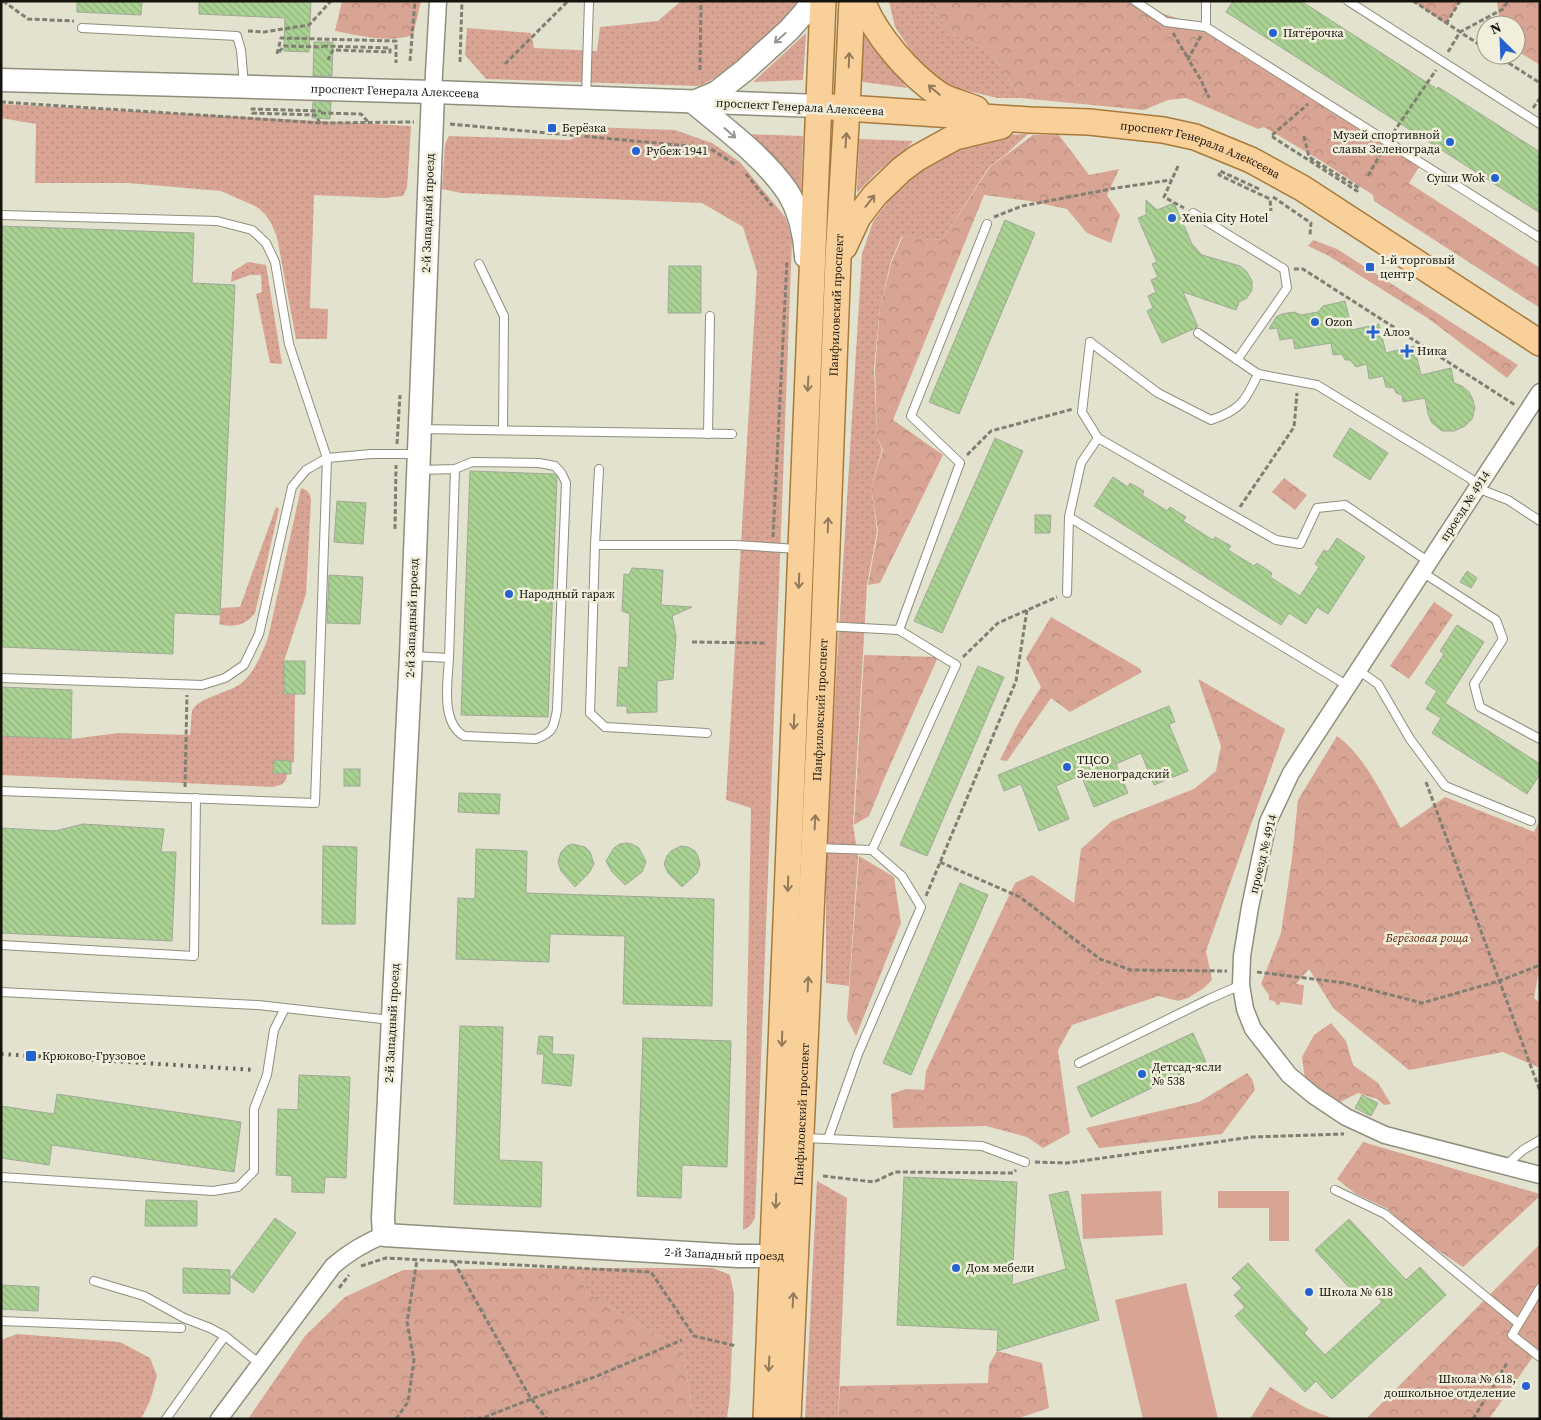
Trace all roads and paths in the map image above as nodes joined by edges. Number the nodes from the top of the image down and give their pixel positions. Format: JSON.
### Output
{"nodes":[{"id":1,"x":415,"y":1,"type":"edge"},
{"id":2,"x":438,"y":1,"type":"edge"},
{"id":3,"x":462,"y":1,"type":"edge"},
{"id":4,"x":568,"y":1,"type":"edge"},
{"id":5,"x":589,"y":1,"type":"edge"},
{"id":6,"x":701,"y":1,"type":"edge"},
{"id":7,"x":812,"y":1,"type":"edge"},
{"id":8,"x":823,"y":1,"type":"edge"},
{"id":9,"x":852,"y":1,"type":"edge"},
{"id":10,"x":862,"y":1,"type":"edge"},
{"id":11,"x":1135,"y":1,"type":"edge"},
{"id":12,"x":1206,"y":1,"type":"edge"},
{"id":13,"x":1348,"y":1,"type":"edge"},
{"id":14,"x":1413,"y":1,"type":"edge"},
{"id":15,"x":1460,"y":1,"type":"edge"},
{"id":16,"x":1508,"y":1,"type":"edge"},
{"id":17,"x":1,"y":4,"type":"edge"},
{"id":18,"x":7,"y":4,"type":"dead end"},
{"id":19,"x":1166,"y":22,"type":"junction"},
{"id":20,"x":1446,"y":24,"type":"junction"},
{"id":21,"x":1206,"y":27,"type":"junction"},
{"id":22,"x":82,"y":28,"type":"dead end"},
{"id":23,"x":1460,"y":32,"type":"junction"},
{"id":24,"x":1476,"y":42,"type":"edge"},
{"id":25,"x":1188,"y":59,"type":"junction"},
{"id":26,"x":328,"y":60,"type":"dead end"},
{"id":27,"x":410,"y":61,"type":"dead end"},
{"id":28,"x":1442,"y":61,"type":"junction"},
{"id":29,"x":460,"y":62,"type":"dead end"},
{"id":30,"x":396,"y":63,"type":"dead end"},
{"id":31,"x":505,"y":64,"type":"dead end"},
{"id":32,"x":1512,"y":65,"type":"edge"},
{"id":33,"x":700,"y":70,"type":"dead end"},
{"id":34,"x":1,"y":80,"type":"edge"},
{"id":35,"x":1540,"y":83,"type":"edge"},
{"id":36,"x":244,"y":88,"type":"junction"},
{"id":37,"x":433,"y":92,"type":"junction"},
{"id":38,"x":586,"y":97,"type":"junction"},
{"id":39,"x":1209,"y":98,"type":"dead end"},
{"id":40,"x":1,"y":102,"type":"edge"},
{"id":41,"x":693,"y":102,"type":"junction"},
{"id":42,"x":820,"y":106,"type":"junction"},
{"id":43,"x":848,"y":108,"type":"junction"},
{"id":44,"x":1030,"y":120,"type":"junction"},
{"id":45,"x":432,"y":122,"type":"junction"},
{"id":46,"x":321,"y":123,"type":"junction"},
{"id":47,"x":370,"y":124,"type":"junction"},
{"id":48,"x":1284,"y":124,"type":"dead end"},
{"id":49,"x":1540,"y":124,"type":"edge"},
{"id":50,"x":1304,"y":136,"type":"dead end"},
{"id":51,"x":1387,"y":142,"type":"junction"},
{"id":52,"x":1178,"y":166,"type":"dead end"},
{"id":53,"x":739,"y":167,"type":"dead end"},
{"id":54,"x":745,"y":173,"type":"dead end"},
{"id":55,"x":1368,"y":176,"type":"dead end"},
{"id":56,"x":1171,"y":180,"type":"junction"},
{"id":57,"x":773,"y":208,"type":"dead end"},
{"id":58,"x":1271,"y":211,"type":"dead end"},
{"id":59,"x":1193,"y":213,"type":"joint"},
{"id":60,"x":1,"y":215,"type":"edge"},
{"id":61,"x":987,"y":224,"type":"joint"},
{"id":62,"x":1310,"y":235,"type":"dead end"},
{"id":63,"x":1540,"y":238,"type":"edge"},
{"id":64,"x":787,"y":256,"type":"dead end"},
{"id":65,"x":838,"y":259,"type":"junction"},
{"id":66,"x":479,"y":264,"type":"dead end"},
{"id":67,"x":1284,"y":269,"type":"junction"},
{"id":68,"x":710,"y":316,"type":"dead end"},
{"id":69,"x":1198,"y":333,"type":"dead end"},
{"id":70,"x":810,"y":335,"type":"junction"},
{"id":71,"x":1540,"y":343,"type":"edge"},
{"id":72,"x":1237,"y":360,"type":"junction"},
{"id":73,"x":1258,"y":374,"type":"junction"},
{"id":74,"x":1298,"y":381,"type":"junction"},
{"id":75,"x":1540,"y":392,"type":"edge"},
{"id":76,"x":1516,"y":406,"type":"dead end"},
{"id":77,"x":1082,"y":407,"type":"junction"},
{"id":78,"x":419,"y":429,"type":"junction"},
{"id":79,"x":502,"y":430,"type":"junction"},
{"id":80,"x":708,"y":434,"type":"junction"},
{"id":81,"x":732,"y":434,"type":"dead end"},
{"id":82,"x":1098,"y":438,"type":"junction"},
{"id":83,"x":327,"y":458,"type":"junction"},
{"id":84,"x":418,"y":462,"type":"junction"},
{"id":85,"x":960,"y":463,"type":"junction"},
{"id":86,"x":598,"y":469,"type":"dead end"},
{"id":87,"x":455,"y":470,"type":"junction"},
{"id":88,"x":1477,"y":488,"type":"junction"},
{"id":89,"x":1234,"y":516,"type":"junction"},
{"id":90,"x":1070,"y":517,"type":"junction"},
{"id":91,"x":1540,"y":521,"type":"edge"},
{"id":92,"x":595,"y":545,"type":"junction"},
{"id":93,"x":772,"y":547,"type":"junction"},
{"id":94,"x":800,"y":549,"type":"junction"},
{"id":95,"x":1425,"y":567,"type":"junction"},
{"id":96,"x":1067,"y":593,"type":"joint"},
{"id":97,"x":1027,"y":610,"type":"junction"},
{"id":98,"x":824,"y":626,"type":"junction"},
{"id":99,"x":899,"y":630,"type":"junction"},
{"id":100,"x":692,"y":642,"type":"dead end"},
{"id":101,"x":767,"y":642,"type":"dead end"},
{"id":102,"x":411,"y":656,"type":"junction"},
{"id":103,"x":449,"y":658,"type":"junction"},
{"id":104,"x":956,"y":665,"type":"junction"},
{"id":105,"x":1358,"y":670,"type":"junction"},
{"id":106,"x":1,"y":678,"type":"edge"},
{"id":107,"x":186,"y":685,"type":"junction"},
{"id":108,"x":1348,"y":686,"type":"junction"},
{"id":109,"x":707,"y":733,"type":"dead end"},
{"id":110,"x":1540,"y":739,"type":"edge"},
{"id":111,"x":1424,"y":776,"type":"dead end"},
{"id":112,"x":1,"y":791,"type":"edge"},
{"id":113,"x":184,"y":798,"type":"junction"},
{"id":114,"x":196,"y":798,"type":"junction"},
{"id":115,"x":1531,"y":821,"type":"dead end"},
{"id":116,"x":814,"y":848,"type":"junction"},
{"id":117,"x":872,"y":850,"type":"junction"},
{"id":118,"x":940,"y":862,"type":"junction"},
{"id":119,"x":921,"y":907,"type":"junction"},
{"id":120,"x":1,"y":945,"type":"edge"},
{"id":121,"x":1540,"y":965,"type":"edge"},
{"id":122,"x":1251,"y":971,"type":"dead end"},
{"id":123,"x":1237,"y":978,"type":"junction"},
{"id":124,"x":1499,"y":981,"type":"junction"},
{"id":125,"x":1,"y":992,"type":"edge"},
{"id":126,"x":285,"y":1008,"type":"junction"},
{"id":127,"x":392,"y":1020,"type":"junction"},
{"id":128,"x":1079,"y":1063,"type":"dead end"},
{"id":129,"x":1540,"y":1091,"type":"edge"},
{"id":130,"x":1345,"y":1134,"type":"dead end"},
{"id":131,"x":801,"y":1138,"type":"junction"},
{"id":132,"x":828,"y":1140,"type":"junction"},
{"id":133,"x":1540,"y":1140,"type":"edge"},
{"id":134,"x":1025,"y":1162,"type":"junction"},
{"id":135,"x":1505,"y":1166,"type":"junction"},
{"id":136,"x":1540,"y":1174,"type":"edge"},
{"id":137,"x":823,"y":1176,"type":"dead end"},
{"id":138,"x":1,"y":1177,"type":"edge"},
{"id":139,"x":1335,"y":1190,"type":"dead end"},
{"id":140,"x":384,"y":1235,"type":"junction"},
{"id":141,"x":445,"y":1238,"type":"junction"},
{"id":142,"x":784,"y":1256,"type":"junction"},
{"id":143,"x":417,"y":1260,"type":"junction"},
{"id":144,"x":454,"y":1262,"type":"junction"},
{"id":145,"x":356,"y":1267,"type":"dead end"},
{"id":146,"x":350,"y":1275,"type":"dead end"},
{"id":147,"x":94,"y":1281,"type":"dead end"},
{"id":148,"x":1540,"y":1288,"type":"edge"},
{"id":149,"x":337,"y":1290,"type":"dead end"},
{"id":150,"x":1,"y":1321,"type":"edge"},
{"id":151,"x":1518,"y":1323,"type":"junction"},
{"id":152,"x":180,"y":1328,"type":"dead end"},
{"id":153,"x":224,"y":1336,"type":"junction"},
{"id":154,"x":682,"y":1340,"type":"dead end"},
{"id":155,"x":736,"y":1346,"type":"dead end"},
{"id":156,"x":1540,"y":1357,"type":"edge"},
{"id":157,"x":1507,"y":1363,"type":"dead end"},
{"id":158,"x":260,"y":1364,"type":"junction"},
{"id":159,"x":531,"y":1399,"type":"junction"},
{"id":160,"x":166,"y":1419,"type":"edge"},
{"id":161,"x":220,"y":1419,"type":"edge"},
{"id":162,"x":396,"y":1419,"type":"edge"},
{"id":163,"x":462,"y":1419,"type":"edge"},
{"id":164,"x":547,"y":1419,"type":"edge"},
{"id":165,"x":766,"y":1419,"type":"edge"},
{"id":166,"x":788,"y":1419,"type":"edge"},
{"id":167,"x":1473,"y":1419,"type":"edge"}],
"edges":[{"from":1,"to":27,"type":"path"},
{"from":2,"to":37,"type":"street","name":"2-й Западный проезд"},
{"from":3,"to":29,"type":"path"},
{"from":4,"to":31,"type":"path"},
{"from":5,"to":38,"type":"lane"},
{"from":6,"to":33,"type":"path"},
{"from":7,"to":41,"type":"street","one_way":true},
{"from":8,"to":42,"type":"main road","name":"Панфиловский проспект"},
{"from":43,"to":9,"type":"main road","name":"Панфиловский проспект","one_way":true},
{"from":44,"to":10,"type":"main road","one_way":true},
{"from":11,"to":19,"type":"lane"},
{"from":12,"to":21,"type":"lane"},
{"from":13,"to":28,"type":"lane"},
{"from":14,"to":20,"type":"path"},
{"from":15,"to":20,"type":"path"},
{"from":16,"to":23,"type":"path"},
{"from":17,"to":18,"type":"path"},
{"from":19,"to":21,"type":"lane"},
{"from":19,"to":25,"type":"path"},
{"from":20,"to":23,"type":"path"},
{"from":21,"to":25,"type":"path"},
{"from":21,"to":51,"type":"lane"},
{"from":22,"to":36,"type":"lane"},
{"from":23,"to":24,"type":"path"},
{"from":23,"to":28,"type":"path"},
{"from":25,"to":39,"type":"path"},
{"from":26,"to":30,"type":"path"},
{"from":28,"to":49,"type":"lane"},
{"from":28,"to":51,"type":"path"},
{"from":32,"to":35,"type":"path"},
{"from":34,"to":36,"type":"street","name":"проспект Генерала Алексеева"},
{"from":36,"to":37,"type":"street","name":"проспект Генерала Алексеева"},
{"from":37,"to":38,"type":"street","name":"проспект Генерала Алексеева"},
{"from":37,"to":45,"type":"street","name":"2-й Западный проезд"},
{"from":38,"to":41,"type":"street","name":"проспект Генерала Алексеева"},
{"from":40,"to":46,"type":"path"},
{"from":41,"to":42,"type":"street","name":"проспект Генерала Алексеева"},
{"from":41,"to":70,"type":"street","one_way":true},
{"from":42,"to":43,"type":"main road","name":"проспект Генерала Алексеева"},
{"from":42,"to":70,"type":"main road","name":"Панфиловский проспект"},
{"from":43,"to":44,"type":"main road","name":"проспект Генерала Алексеева"},
{"from":65,"to":43,"type":"main road","name":"Панфиловский проспект","one_way":true},
{"from":65,"to":44,"type":"main road","one_way":true},
{"from":44,"to":71,"type":"main road","name":"проспект Генерала Алексеева"},
{"from":45,"to":47,"type":"path"},
{"from":45,"to":53,"type":"path"},
{"from":45,"to":78,"type":"street","name":"2-й Западный проезд"},
{"from":46,"to":47,"type":"path"},
{"from":46,"to":47,"type":"path"},
{"from":48,"to":50,"type":"path"},
{"from":51,"to":55,"type":"path"},
{"from":51,"to":63,"type":"lane"},
{"from":52,"to":56,"type":"path"},
{"from":54,"to":57,"type":"path"},
{"from":56,"to":59,"type":"path"},
{"from":56,"to":61,"type":"path"},
{"from":58,"to":62,"type":"path"},
{"from":59,"to":67,"type":"lane"},
{"from":60,"to":83,"type":"lane"},
{"from":61,"to":85,"type":"lane"},
{"from":64,"to":93,"type":"path"},
{"from":98,"to":65,"type":"main road","name":"Панфиловский проспект","one_way":true},
{"from":66,"to":79,"type":"lane"},
{"from":67,"to":72,"type":"lane"},
{"from":67,"to":76,"type":"path"},
{"from":68,"to":80,"type":"lane"},
{"from":69,"to":72,"type":"lane"},
{"from":70,"to":94,"type":"main road","name":"Панфиловский проспект","one_way":true},
{"from":72,"to":73,"type":"lane"},
{"from":73,"to":74,"type":"lane"},
{"from":73,"to":77,"type":"lane"},
{"from":74,"to":88,"type":"lane"},
{"from":74,"to":89,"type":"path"},
{"from":75,"to":88,"type":"street","name":"проезд № 4914"},
{"from":77,"to":82,"type":"lane"},
{"from":77,"to":85,"type":"path"},
{"from":78,"to":79,"type":"lane"},
{"from":78,"to":84,"type":"street","name":"2-й Западный проезд"},
{"from":79,"to":80,"type":"lane"},
{"from":80,"to":81,"type":"lane"},
{"from":82,"to":89,"type":"lane"},
{"from":82,"to":90,"type":"lane"},
{"from":83,"to":84,"type":"lane"},
{"from":83,"to":107,"type":"lane"},
{"from":83,"to":114,"type":"lane"},
{"from":84,"to":87,"type":"lane"},
{"from":84,"to":102,"type":"street","name":"2-й Западный проезд"},
{"from":85,"to":99,"type":"lane"},
{"from":86,"to":92,"type":"lane"},
{"from":87,"to":103,"type":"lane"},
{"from":87,"to":103,"type":"lane"},
{"from":88,"to":91,"type":"lane"},
{"from":88,"to":95,"type":"street","name":"проезд № 4914"},
{"from":89,"to":95,"type":"lane"},
{"from":90,"to":96,"type":"lane"},
{"from":90,"to":108,"type":"lane"},
{"from":92,"to":93,"type":"lane"},
{"from":92,"to":109,"type":"lane"},
{"from":93,"to":94,"type":"lane"},
{"from":94,"to":142,"type":"main road","name":"Панфиловский проспект","one_way":true},
{"from":95,"to":105,"type":"street","name":"проезд № 4914"},
{"from":95,"to":110,"type":"lane"},
{"from":96,"to":97,"type":"path"},
{"from":97,"to":104,"type":"path"},
{"from":97,"to":118,"type":"path"},
{"from":98,"to":99,"type":"lane"},
{"from":116,"to":98,"type":"main road","name":"Панфиловский проспект","one_way":true},
{"from":99,"to":104,"type":"lane"},
{"from":100,"to":101,"type":"path"},
{"from":102,"to":103,"type":"lane"},
{"from":102,"to":127,"type":"street","name":"2-й Западный проезд"},
{"from":104,"to":117,"type":"lane"},
{"from":105,"to":108,"type":"street","name":"проезд № 4914"},
{"from":105,"to":115,"type":"lane"},
{"from":106,"to":107,"type":"lane"},
{"from":107,"to":113,"type":"path"},
{"from":108,"to":123,"type":"street","name":"проезд № 4914"},
{"from":111,"to":124,"type":"path"},
{"from":112,"to":113,"type":"lane"},
{"from":113,"to":114,"type":"lane"},
{"from":114,"to":120,"type":"lane"},
{"from":116,"to":117,"type":"lane"},
{"from":131,"to":116,"type":"main road","name":"Панфиловский проспект","one_way":true},
{"from":117,"to":119,"type":"lane"},
{"from":118,"to":119,"type":"path"},
{"from":118,"to":123,"type":"path"},
{"from":119,"to":132,"type":"lane"},
{"from":121,"to":124,"type":"path"},
{"from":122,"to":124,"type":"path"},
{"from":123,"to":128,"type":"lane"},
{"from":123,"to":135,"type":"street","name":"проезд № 4914"},
{"from":124,"to":129,"type":"path"},
{"from":125,"to":126,"type":"lane"},
{"from":126,"to":127,"type":"lane"},
{"from":126,"to":138,"type":"lane"},
{"from":127,"to":140,"type":"street","name":"2-й Западный проезд"},
{"from":130,"to":134,"type":"path"},
{"from":131,"to":132,"type":"lane"},
{"from":131,"to":142,"type":"main road","name":"Панфиловский проспект"},
{"from":132,"to":134,"type":"lane"},
{"from":133,"to":135,"type":"lane"},
{"from":134,"to":137,"type":"path"},
{"from":135,"to":136,"type":"street","name":"проезд № 4914"},
{"from":139,"to":151,"type":"lane"},
{"from":140,"to":141,"type":"street","name":"2-й Западный проезд"},
{"from":140,"to":158,"type":"street","name":"2-й Западный проезд"},
{"from":141,"to":142,"type":"street","name":"2-й Западный проезд"},
{"from":141,"to":144,"type":"path"},
{"from":142,"to":165,"type":"main road","name":"Панфиловский проспект","one_way":true},
{"from":166,"to":142,"type":"main road","name":"Панфиловский проспект","one_way":true},
{"from":143,"to":144,"type":"path"},
{"from":143,"to":145,"type":"path"},
{"from":143,"to":162,"type":"path"},
{"from":144,"to":155,"type":"path"},
{"from":144,"to":159,"type":"path"},
{"from":146,"to":149,"type":"path"},
{"from":147,"to":153,"type":"lane"},
{"from":148,"to":151,"type":"lane"},
{"from":150,"to":152,"type":"lane"},
{"from":151,"to":156,"type":"lane"},
{"from":153,"to":158,"type":"lane"},
{"from":153,"to":160,"type":"lane"},
{"from":154,"to":159,"type":"path"},
{"from":157,"to":167,"type":"path"},
{"from":158,"to":161,"type":"street","name":"2-й Западный проезд"},
{"from":159,"to":163,"type":"path"},
{"from":159,"to":164,"type":"path"}]}
